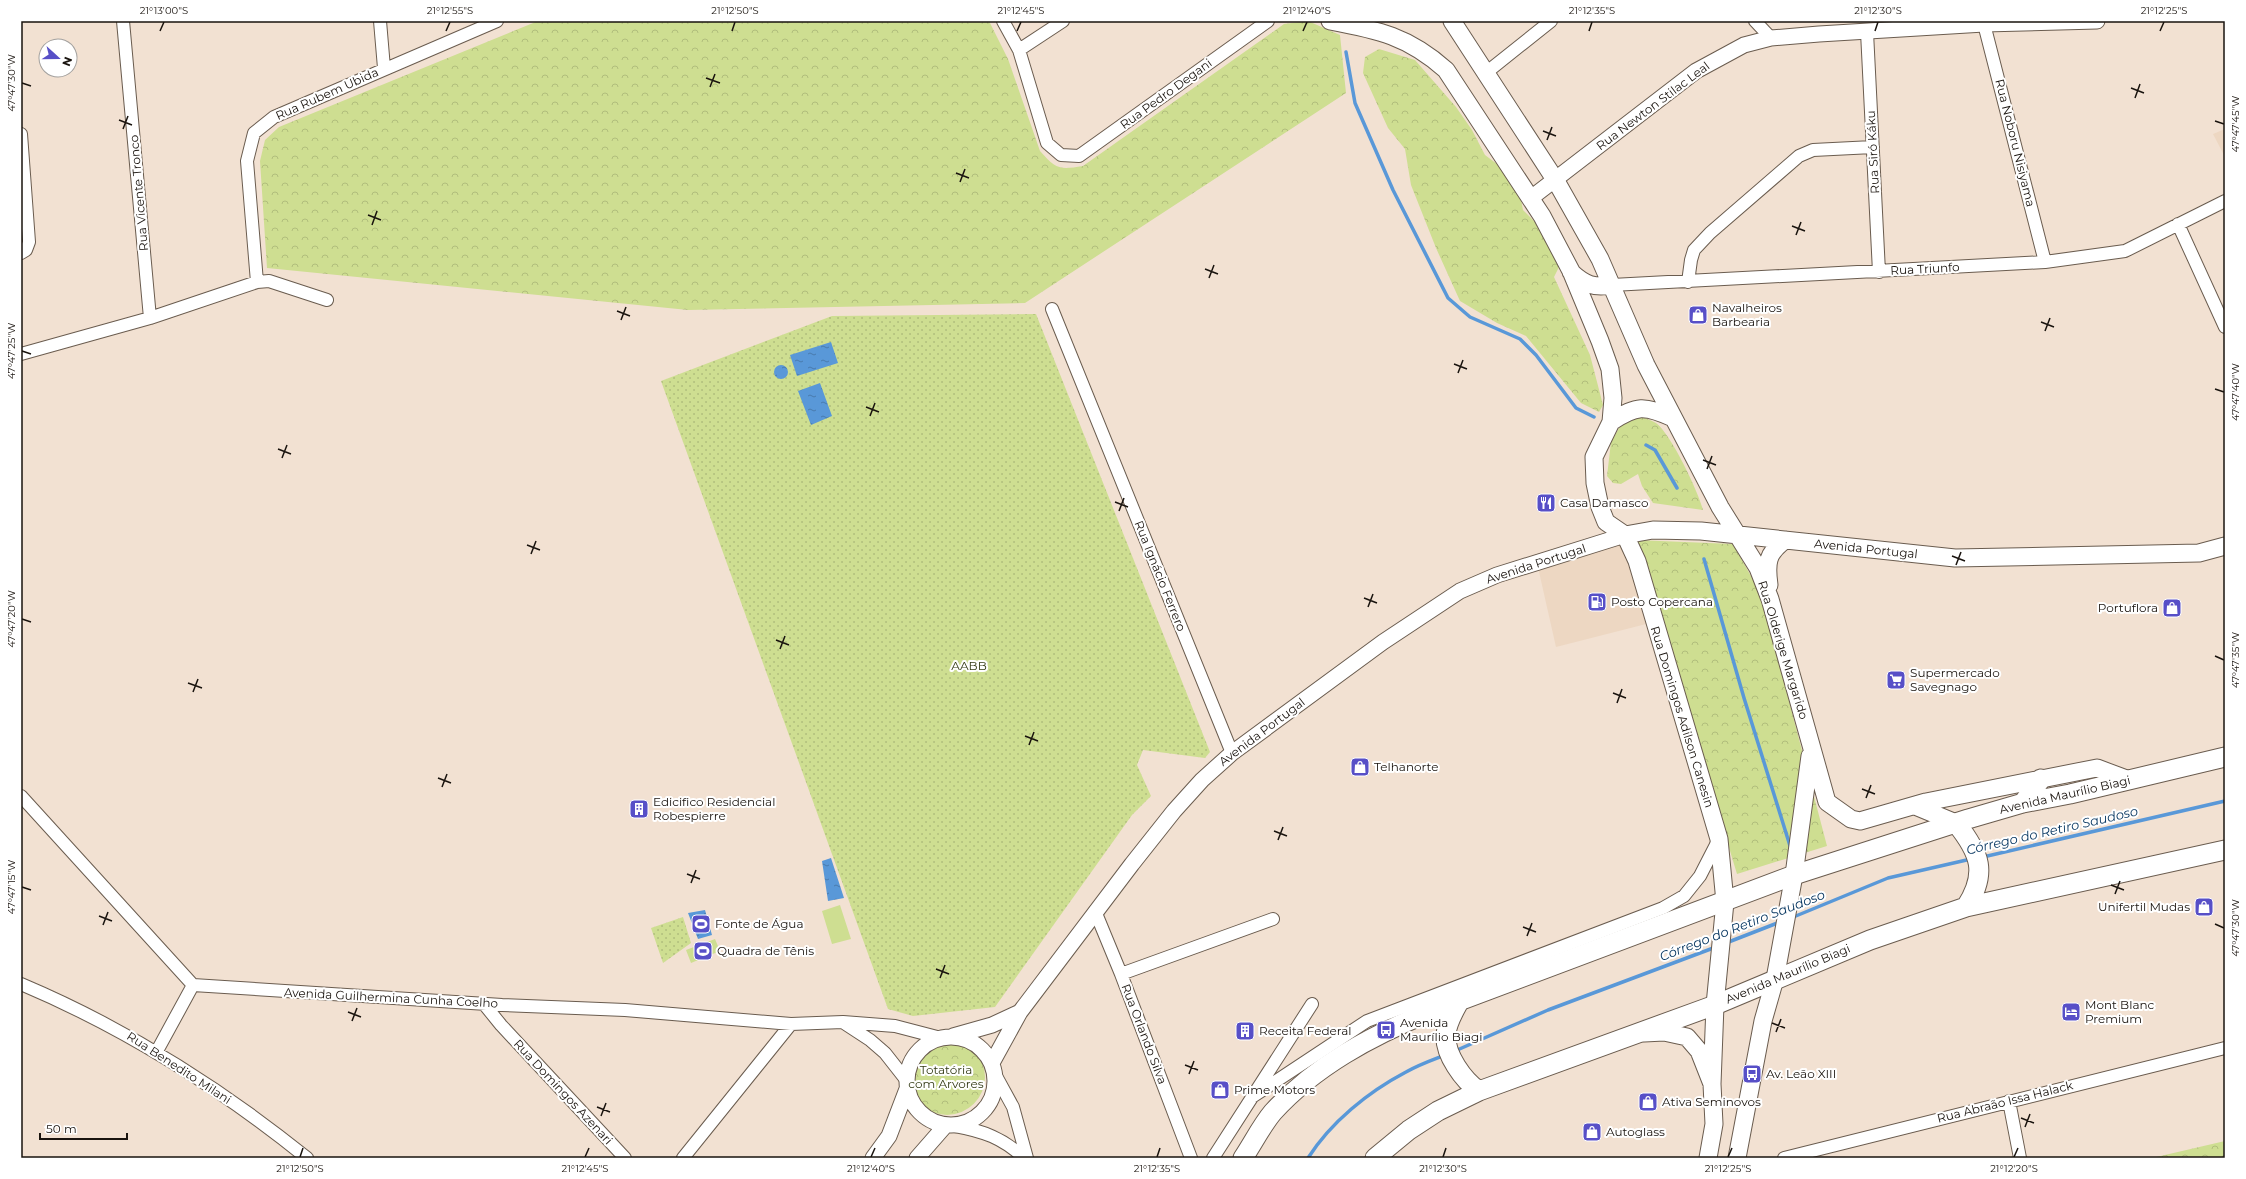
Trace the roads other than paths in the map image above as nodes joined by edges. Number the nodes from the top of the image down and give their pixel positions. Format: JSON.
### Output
{"nodes":[{"id":1,"x":123,"y":21,"type":"edge"},
{"id":2,"x":380,"y":21,"type":"edge"},
{"id":3,"x":497,"y":21,"type":"edge"},
{"id":4,"x":1003,"y":21,"type":"edge"},
{"id":5,"x":1063,"y":21,"type":"edge"},
{"id":6,"x":1268,"y":21,"type":"edge"},
{"id":7,"x":1330,"y":21,"type":"edge"},
{"id":8,"x":1452,"y":21,"type":"edge"},
{"id":9,"x":1550,"y":21,"type":"edge"},
{"id":10,"x":1755,"y":21,"type":"edge"},
{"id":11,"x":2097,"y":21,"type":"edge"},
{"id":12,"x":2036,"y":22,"type":"edge"},
{"id":13,"x":1984,"y":24,"type":"junction"},
{"id":14,"x":1866,"y":32,"type":"junction"},
{"id":15,"x":1771,"y":38,"type":"junction"},
{"id":16,"x":1019,"y":50,"type":"junction"},
{"id":17,"x":384,"y":68,"type":"junction"},
{"id":18,"x":1487,"y":72,"type":"junction"},
{"id":19,"x":21,"y":134,"type":"edge"},
{"id":20,"x":1873,"y":147,"type":"junction"},
{"id":21,"x":1556,"y":180,"type":"junction"},
{"id":22,"x":1531,"y":198,"type":"junction"},
{"id":23,"x":2225,"y":201,"type":"edge"},
{"id":24,"x":2178,"y":224,"type":"junction"},
{"id":25,"x":21,"y":253,"type":"edge"},
{"id":26,"x":2045,"y":262,"type":"junction"},
{"id":27,"x":1571,"y":272,"type":"junction"},
{"id":28,"x":1879,"y":272,"type":"junction"},
{"id":29,"x":257,"y":282,"type":"junction"},
{"id":30,"x":1688,"y":282,"type":"junction"},
{"id":31,"x":1612,"y":285,"type":"junction"},
{"id":32,"x":327,"y":300,"type":"dead end"},
{"id":33,"x":1052,"y":309,"type":"dead end"},
{"id":34,"x":150,"y":318,"type":"junction"},
{"id":35,"x":2225,"y":327,"type":"edge"},
{"id":36,"x":21,"y":354,"type":"edge"},
{"id":37,"x":1673,"y":418,"type":"junction"},
{"id":38,"x":1611,"y":422,"type":"junction"},
{"id":39,"x":1737,"y":534,"type":"junction"},
{"id":40,"x":1625,"y":535,"type":"junction"},
{"id":41,"x":1785,"y":540,"type":"junction"},
{"id":42,"x":2225,"y":546,"type":"edge"},
{"id":43,"x":1770,"y":599,"type":"junction"},
{"id":44,"x":1812,"y":748,"type":"junction"},
{"id":45,"x":1232,"y":753,"type":"junction"},
{"id":46,"x":2225,"y":757,"type":"edge"},
{"id":47,"x":2041,"y":779,"type":"junction"},
{"id":48,"x":2129,"y":780,"type":"junction"},
{"id":49,"x":21,"y":796,"type":"edge"},
{"id":50,"x":2023,"y":803,"type":"junction"},
{"id":51,"x":1915,"y":806,"type":"junction"},
{"id":52,"x":1956,"y":823,"type":"junction"},
{"id":53,"x":1719,"y":839,"type":"junction"},
{"id":54,"x":2225,"y":850,"type":"edge"},
{"id":55,"x":1794,"y":875,"type":"junction"},
{"id":56,"x":1725,"y":902,"type":"junction"},
{"id":57,"x":1666,"y":906,"type":"junction"},
{"id":58,"x":1966,"y":907,"type":"junction"},
{"id":59,"x":1095,"y":911,"type":"junction"},
{"id":60,"x":1273,"y":919,"type":"dead end"},
{"id":61,"x":1596,"y":934,"type":"junction"},
{"id":62,"x":1576,"y":957,"type":"junction"},
{"id":63,"x":1122,"y":974,"type":"junction"},
{"id":64,"x":1775,"y":980,"type":"junction"},
{"id":65,"x":21,"y":984,"type":"edge"},
{"id":66,"x":193,"y":985,"type":"junction"},
{"id":67,"x":1460,"y":1000,"type":"junction"},
{"id":68,"x":484,"y":1004,"type":"junction"},
{"id":69,"x":1312,"y":1004,"type":"dead end"},
{"id":70,"x":502,"y":1005,"type":"junction"},
{"id":71,"x":1715,"y":1005,"type":"junction"},
{"id":72,"x":1020,"y":1012,"type":"junction"},
{"id":73,"x":843,"y":1022,"type":"junction"},
{"id":74,"x":790,"y":1024,"type":"junction"},
{"id":75,"x":501,"y":1025,"type":"junction"},
{"id":76,"x":1640,"y":1033,"type":"junction"},
{"id":77,"x":945,"y":1037,"type":"junction"},
{"id":78,"x":2225,"y":1048,"type":"edge"},
{"id":79,"x":157,"y":1051,"type":"junction"},
{"id":80,"x":994,"y":1070,"type":"junction"},
{"id":81,"x":1712,"y":1084,"type":"junction"},
{"id":82,"x":907,"y":1085,"type":"junction"},
{"id":83,"x":1479,"y":1091,"type":"junction"},
{"id":84,"x":1252,"y":1097,"type":"junction"},
{"id":85,"x":2009,"y":1101,"type":"junction"},
{"id":86,"x":950,"y":1126,"type":"junction"},
{"id":87,"x":307,"y":1158,"type":"edge"},
{"id":88,"x":625,"y":1158,"type":"edge"},
{"id":89,"x":683,"y":1158,"type":"edge"},
{"id":90,"x":872,"y":1158,"type":"edge"},
{"id":91,"x":917,"y":1158,"type":"edge"},
{"id":92,"x":1024,"y":1158,"type":"edge"},
{"id":93,"x":1027,"y":1158,"type":"edge"},
{"id":94,"x":1191,"y":1158,"type":"edge"},
{"id":95,"x":1213,"y":1158,"type":"edge"},
{"id":96,"x":1243,"y":1158,"type":"edge"},
{"id":97,"x":1375,"y":1158,"type":"edge"},
{"id":98,"x":1708,"y":1158,"type":"edge"},
{"id":99,"x":1737,"y":1158,"type":"edge"},
{"id":100,"x":1784,"y":1158,"type":"edge"},
{"id":101,"x":2020,"y":1158,"type":"edge"}],
"edges":[{"from":1,"to":34,"type":"street","name":"Rua Vicente Tronco"},
{"from":2,"to":17,"type":"street"},
{"from":3,"to":17,"type":"street","name":"Rua Rubem Ubida"},
{"from":4,"to":16,"type":"street"},
{"from":5,"to":16,"type":"street"},
{"from":6,"to":16,"type":"street","name":"Rua Pedro Degani"},
{"from":7,"to":22,"type":"main road"},
{"from":8,"to":18,"type":"main road","name":"Rua Olderige Margarido"},
{"from":9,"to":18,"type":"street"},
{"from":10,"to":15,"type":"street"},
{"from":11,"to":12,"type":"street","name":"Rua Newton Stilac Leal"},
{"from":12,"to":13,"type":"street","name":"Rua Newton Stilac Leal"},
{"from":13,"to":14,"type":"street","name":"Rua Newton Stilac Leal"},
{"from":13,"to":26,"type":"street","name":"Rua Noboru Nisiyama"},
{"from":14,"to":15,"type":"street","name":"Rua Newton Stilac Leal"},
{"from":14,"to":20,"type":"street","name":"Rua Siró Káku"},
{"from":15,"to":21,"type":"street","name":"Rua Newton Stilac Leal"},
{"from":17,"to":29,"type":"street","name":"Rua Rubem Ubida"},
{"from":18,"to":21,"type":"main road","name":"Rua Olderige Margarido"},
{"from":19,"to":25,"type":"street"},
{"from":20,"to":28,"type":"street","name":"Rua Siró Káku"},
{"from":20,"to":30,"type":"street"},
{"from":21,"to":22,"type":"street","name":"Rua Newton Stilac Leal"},
{"from":21,"to":31,"type":"main road","name":"Rua Olderige Margarido"},
{"from":22,"to":27,"type":"main road"},
{"from":23,"to":24,"type":"street","name":"Rua Triunfo"},
{"from":24,"to":26,"type":"street","name":"Rua Triunfo"},
{"from":24,"to":35,"type":"street"},
{"from":26,"to":28,"type":"street","name":"Rua Triunfo"},
{"from":27,"to":31,"type":"main road"},
{"from":27,"to":38,"type":"main road"},
{"from":28,"to":30,"type":"street","name":"Rua Triunfo"},
{"from":29,"to":32,"type":"street"},
{"from":29,"to":34,"type":"street"},
{"from":30,"to":31,"type":"street","name":"Rua Triunfo"},
{"from":31,"to":37,"type":"main road","name":"Rua Olderige Margarido"},
{"from":33,"to":45,"type":"street","name":"Rua Ignácio Ferrero"},
{"from":34,"to":36,"type":"street"},
{"from":37,"to":38,"type":"main road"},
{"from":37,"to":39,"type":"main road","name":"Rua Olderige Margarido"},
{"from":38,"to":40,"type":"main road"},
{"from":39,"to":40,"type":"main road","name":"Avenida Portugal"},
{"from":39,"to":41,"type":"main road","name":"Avenida Portugal"},
{"from":39,"to":43,"type":"main road","name":"Rua Olderige Margarido"},
{"from":40,"to":45,"type":"street","name":"Avenida Portugal"},
{"from":40,"to":53,"type":"main road","name":"Rua Domingos Adilson Canesin"},
{"from":41,"to":42,"type":"main road","name":"Avenida Portugal"},
{"from":41,"to":43,"type":"main road"},
{"from":43,"to":44,"type":"main road","name":"Rua Olderige Margarido"},
{"from":44,"to":51,"type":"main road","name":"Rua Olderige Margarido"},
{"from":44,"to":55,"type":"main road"},
{"from":45,"to":59,"type":"street","name":"Avenida Portugal"},
{"from":46,"to":48,"type":"main road","name":"Avenida Maurílio Biagi"},
{"from":47,"to":48,"type":"main road","name":"Rua Olderige Margarido"},
{"from":47,"to":50,"type":"main road"},
{"from":47,"to":51,"type":"main road","name":"Rua Olderige Margarido"},
{"from":48,"to":50,"type":"main road","name":"Avenida Maurílio Biagi"},
{"from":49,"to":66,"type":"street"},
{"from":50,"to":52,"type":"main road","name":"Avenida Maurílio Biagi"},
{"from":51,"to":52,"type":"main road"},
{"from":52,"to":55,"type":"main road","name":"Avenida Maurílio Biagi"},
{"from":52,"to":58,"type":"main road"},
{"from":53,"to":56,"type":"main road","name":"Rua Domingos Adilson Canesin"},
{"from":53,"to":57,"type":"street","name":"Avenida Maurílio Biagi"},
{"from":54,"to":58,"type":"main road","name":"Avenida Maurílio Biagi"},
{"from":55,"to":56,"type":"main road","name":"Avenida Maurílio Biagi"},
{"from":55,"to":64,"type":"main road"},
{"from":56,"to":57,"type":"street","name":"Avenida Maurílio Biagi"},
{"from":56,"to":62,"type":"main road","name":"Avenida Maurílio Biagi"},
{"from":56,"to":71,"type":"main road","name":"Rua Domingos Adilson Canesin"},
{"from":57,"to":61,"type":"street","name":"Avenida Maurílio Biagi"},
{"from":58,"to":64,"type":"main road","name":"Avenida Maurílio Biagi"},
{"from":59,"to":63,"type":"street","name":"Rua Orlando Silva"},
{"from":59,"to":72,"type":"street","name":"Avenida Portugal"},
{"from":60,"to":63,"type":"street"},
{"from":61,"to":62,"type":"main road"},
{"from":61,"to":84,"type":"street","name":"Avenida Maurílio Biagi"},
{"from":62,"to":67,"type":"main road","name":"Avenida Maurílio Biagi"},
{"from":63,"to":94,"type":"street","name":"Rua Orlando Silva"},
{"from":64,"to":71,"type":"main road","name":"Avenida Maurílio Biagi"},
{"from":64,"to":99,"type":"main road"},
{"from":65,"to":79,"type":"street","name":"Rua Benedito Milani"},
{"from":66,"to":68,"type":"street","name":"Avenida Guilhermina Cunha Coelho"},
{"from":66,"to":79,"type":"street"},
{"from":67,"to":83,"type":"main road"},
{"from":67,"to":96,"type":"main road","name":"Avenida Maurílio Biagi"},
{"from":68,"to":70,"type":"street","name":"Avenida Guilhermina Cunha Coelho"},
{"from":68,"to":75,"type":"street","name":"Rua Domingos Azenari"},
{"from":69,"to":84,"type":"street"},
{"from":70,"to":74,"type":"street","name":"Avenida Guilhermina Cunha Coelho"},
{"from":70,"to":75,"type":"street"},
{"from":71,"to":76,"type":"main road","name":"Avenida Maurílio Biagi"},
{"from":71,"to":81,"type":"main road","name":"Rua Domingos Adilson Canesin"},
{"from":72,"to":77,"type":"street","name":"Avenida Portugal"},
{"from":72,"to":80,"type":"street","name":"Avenida Portugal"},
{"from":73,"to":74,"type":"street","name":"Avenida Guilhermina Cunha Coelho"},
{"from":73,"to":77,"type":"street","name":"Avenida Guilhermina Cunha Coelho"},
{"from":73,"to":82,"type":"street"},
{"from":74,"to":89,"type":"street"},
{"from":75,"to":88,"type":"street","name":"Rua Domingos Azenari"},
{"from":76,"to":81,"type":"main road"},
{"from":76,"to":83,"type":"main road","name":"Avenida Maurílio Biagi"},
{"from":77,"to":80,"type":"street"},
{"from":77,"to":82,"type":"street"},
{"from":78,"to":85,"type":"street","name":"Rua Abraão Issa Halack"},
{"from":79,"to":87,"type":"street","name":"Rua Benedito Milani"},
{"from":80,"to":86,"type":"street"},
{"from":80,"to":93,"type":"street"},
{"from":81,"to":98,"type":"main road","name":"Rua Domingos Adilson Canesin"},
{"from":82,"to":86,"type":"street"},
{"from":82,"to":90,"type":"street"},
{"from":83,"to":97,"type":"main road","name":"Avenida Maurílio Biagi"},
{"from":84,"to":95,"type":"street"},
{"from":85,"to":100,"type":"street","name":"Rua Abraão Issa Halack"},
{"from":85,"to":101,"type":"street"},
{"from":86,"to":91,"type":"street"},
{"from":86,"to":92,"type":"street"}]}
